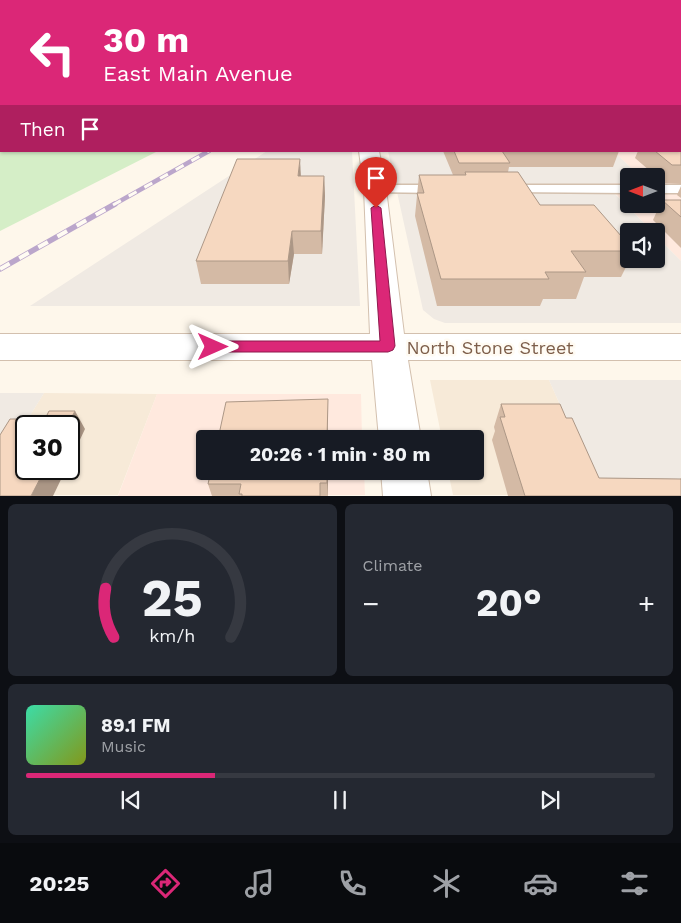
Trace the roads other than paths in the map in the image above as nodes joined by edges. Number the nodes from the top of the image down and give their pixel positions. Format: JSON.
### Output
{"nodes":[{"id":1,"x":369,"y":152,"type":"edge"},
{"id":2,"x":375,"y":189,"type":"junction"},
{"id":3,"x":453,"y":189,"type":"edge"},
{"id":4,"x":492,"y":189,"type":"edge"},
{"id":5,"x":620,"y":189,"type":"edge"},
{"id":6,"x":665,"y":189,"type":"edge"},
{"id":7,"x":681,"y":189,"type":"edge"},
{"id":8,"x":388,"y":346,"type":"junction"},
{"id":9,"x":0,"y":347,"type":"edge"},
{"id":10,"x":681,"y":347,"type":"edge"},
{"id":11,"x":399,"y":430,"type":"edge"},
{"id":12,"x":405,"y":480,"type":"edge"},
{"id":13,"x":407,"y":496,"type":"edge"}],
"edges":[{"from":1,"to":2,"type":"street"},
{"from":2,"to":3,"type":"lane"},
{"from":2,"to":8,"type":"street"},
{"from":4,"to":5,"type":"lane"},
{"from":6,"to":7,"type":"lane"},
{"from":8,"to":9,"type":"street","name":"North Stone Street"},
{"from":8,"to":10,"type":"street","name":"North Stone Street"},
{"from":8,"to":11,"type":"street"},
{"from":12,"to":13,"type":"street"}]}
